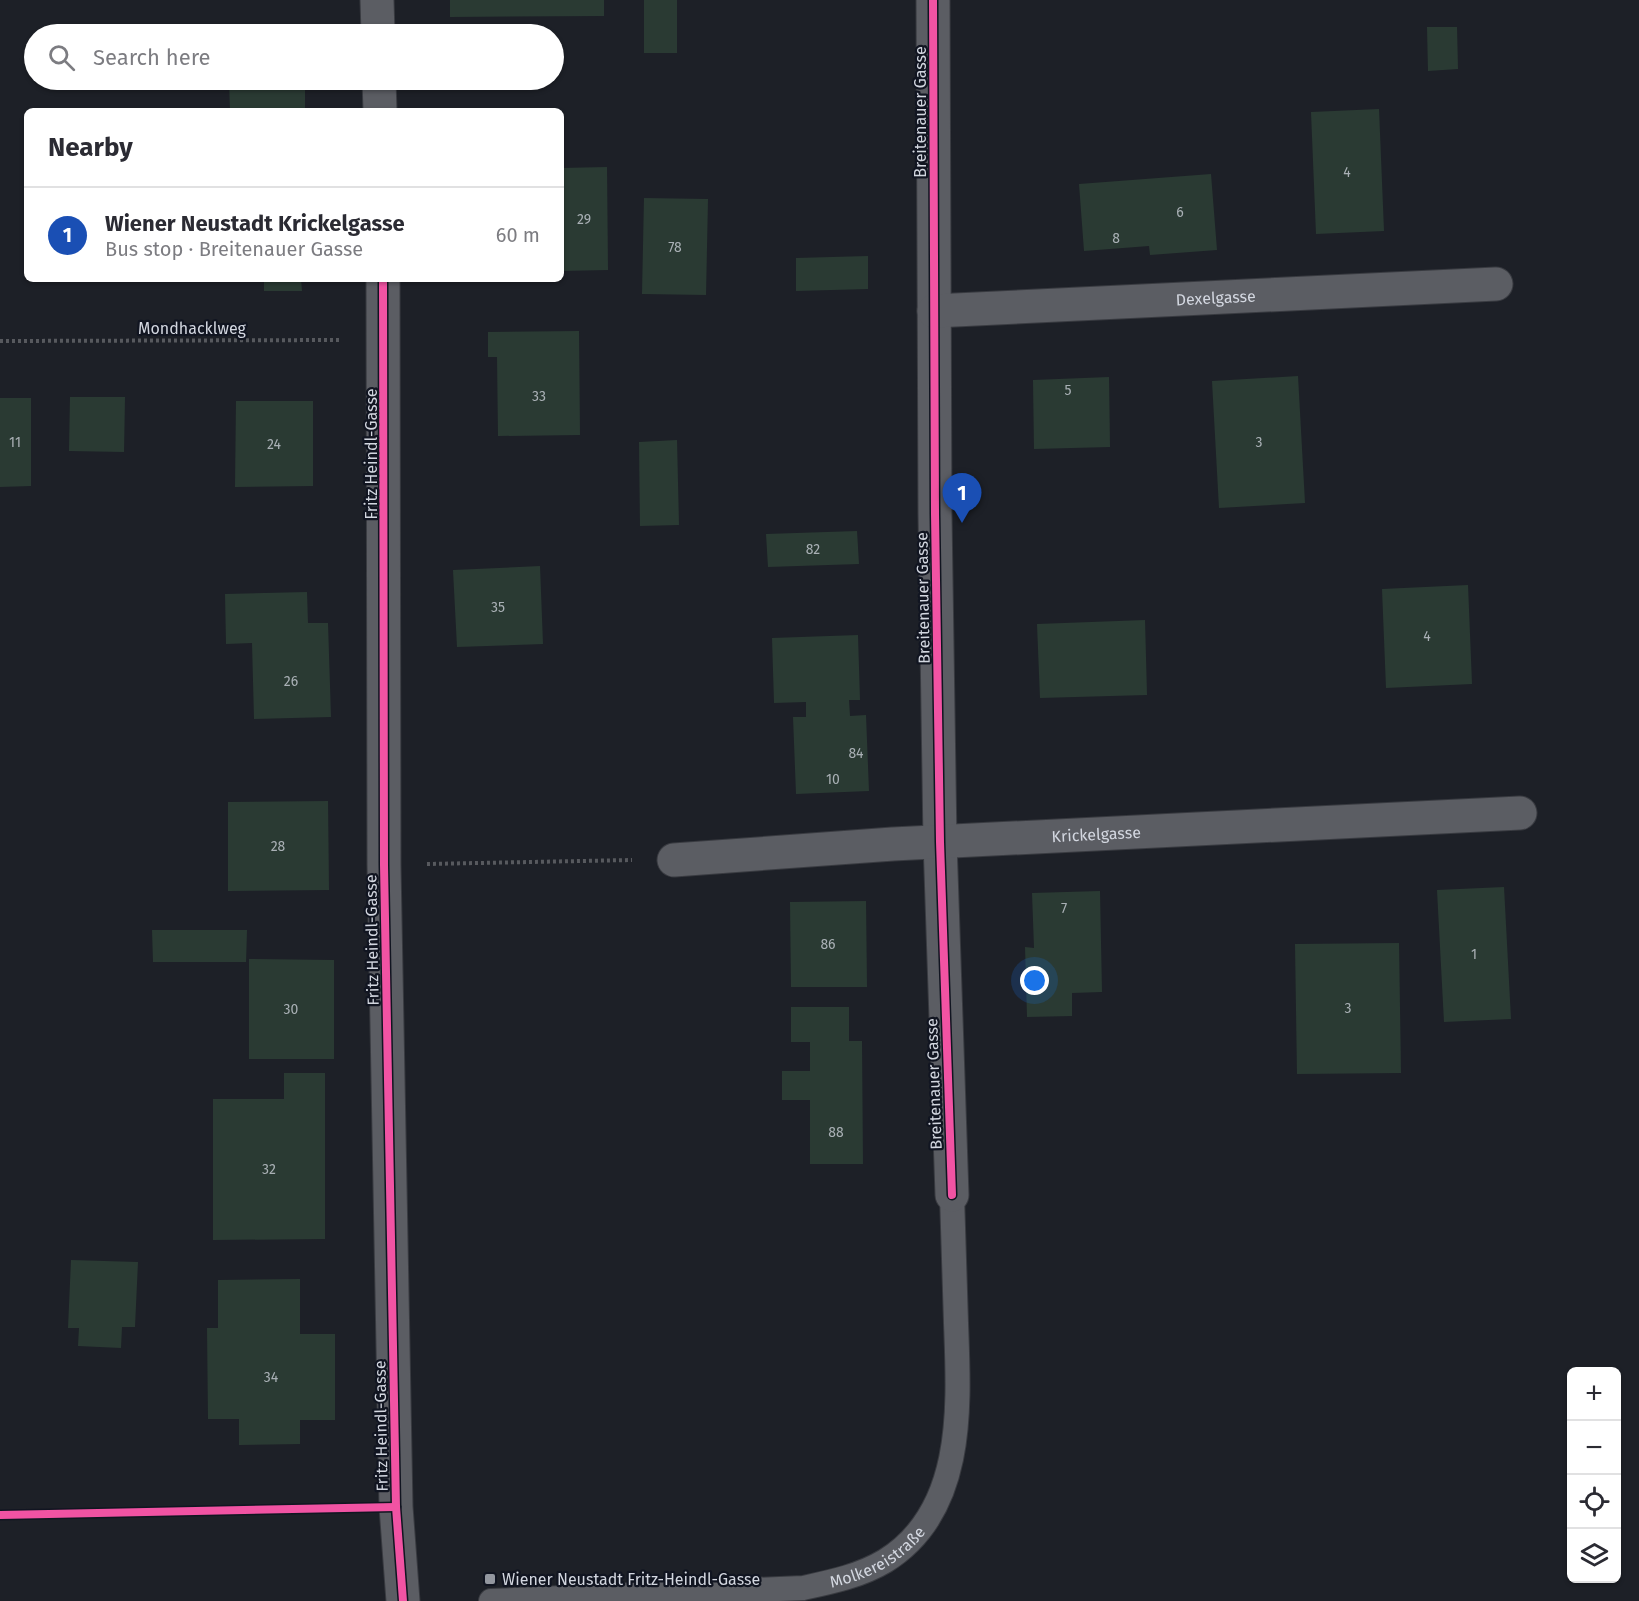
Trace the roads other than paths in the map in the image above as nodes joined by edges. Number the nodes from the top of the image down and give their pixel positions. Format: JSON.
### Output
{"nodes":[{"id":1,"x":378,"y":0,"type":"edge"},
{"id":2,"x":933,"y":0,"type":"edge"},
{"id":3,"x":378,"y":24,"type":"edge"},
{"id":4,"x":379,"y":90,"type":"edge"},
{"id":5,"x":380,"y":108,"type":"edge"},
{"id":6,"x":383,"y":282,"type":"edge"},
{"id":7,"x":1496,"y":284,"type":"dead end"},
{"id":8,"x":934,"y":311,"type":"junction"},
{"id":9,"x":1520,"y":813,"type":"dead end"},
{"id":10,"x":940,"y":842,"type":"junction"},
{"id":11,"x":674,"y":860,"type":"road end"},
{"id":12,"x":952,"y":1195,"type":"joint"},
{"id":13,"x":403,"y":1601,"type":"edge"},
{"id":14,"x":491,"y":1601,"type":"edge"}],
"edges":[{"from":1,"to":3,"type":"street"},
{"from":2,"to":8,"type":"street","name":"Breitenauer Gasse"},
{"from":4,"to":5,"type":"street"},
{"from":6,"to":13,"type":"street","name":"Fritz Heindl-Gasse"},
{"from":7,"to":8,"type":"street","name":"Dexelgasse"},
{"from":8,"to":10,"type":"street","name":"Breitenauer Gasse"},
{"from":9,"to":10,"type":"street","name":"Krickelgasse"},
{"from":10,"to":11,"type":"street","name":"Krickelgasse"},
{"from":10,"to":12,"type":"street","name":"Breitenauer Gasse"},
{"from":12,"to":14,"type":"lane","name":"Molkereistraße"}]}
